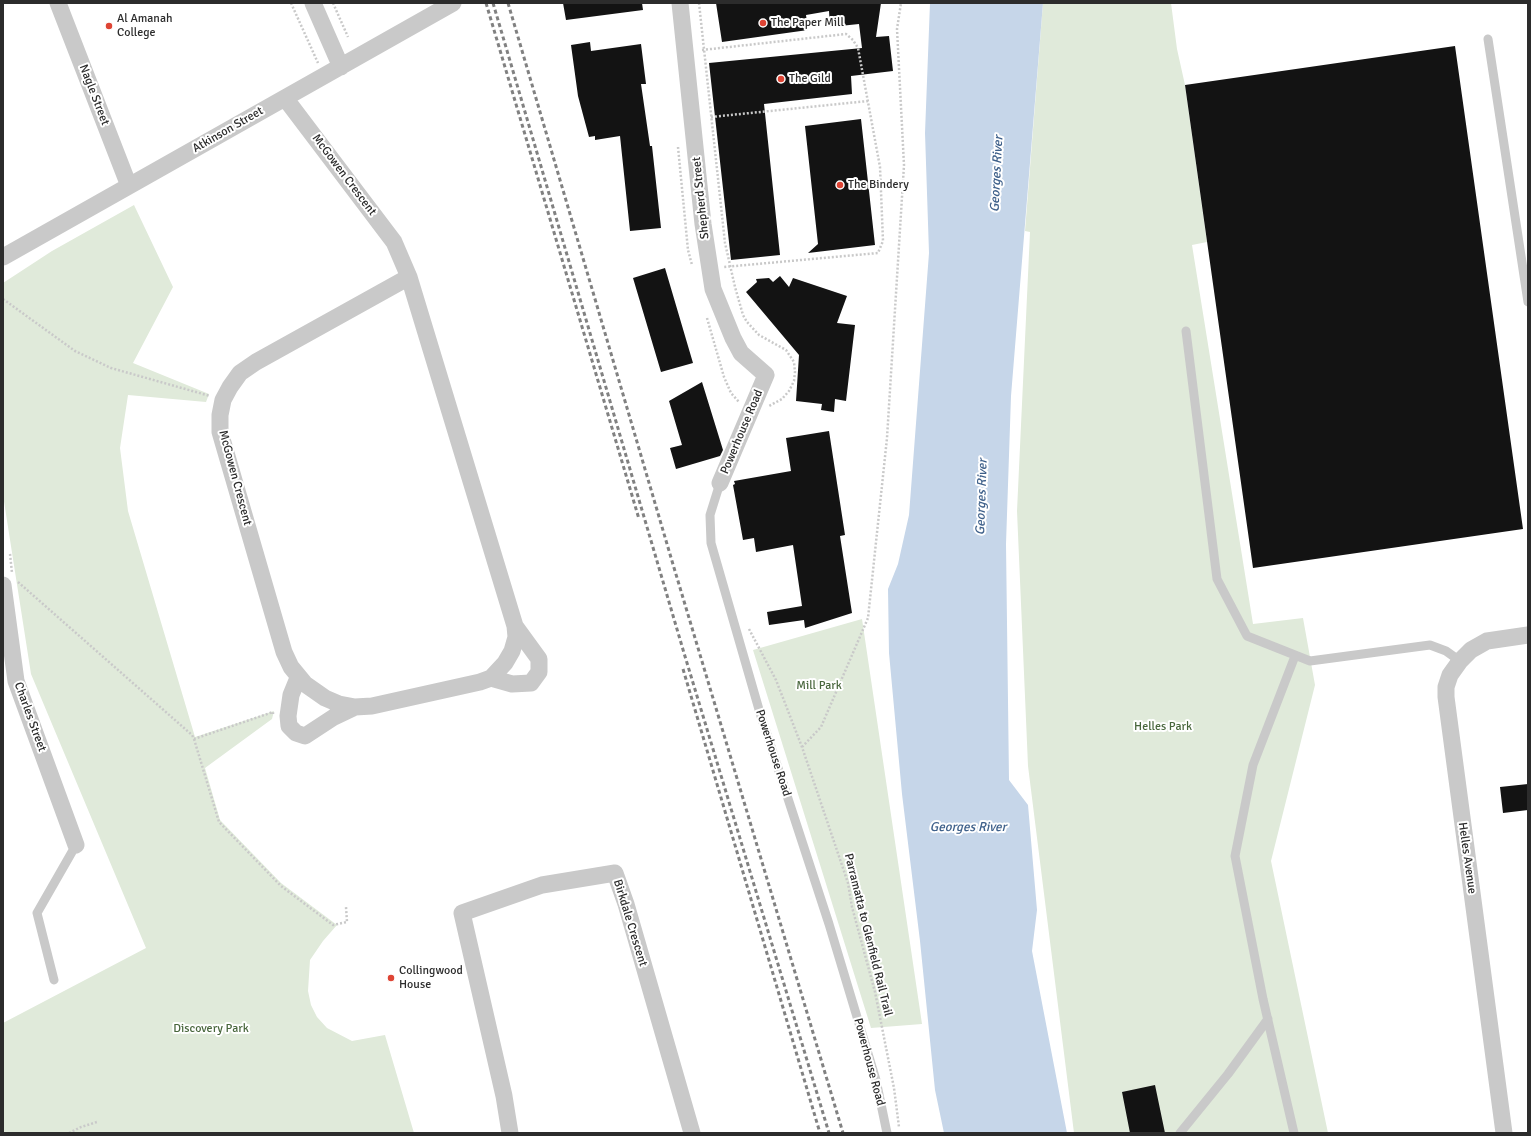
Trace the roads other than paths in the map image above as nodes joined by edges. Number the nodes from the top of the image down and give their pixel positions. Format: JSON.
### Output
{"nodes":[{"id":1,"x":58,"y":3,"type":"edge"},
{"id":2,"x":313,"y":3,"type":"edge"},
{"id":3,"x":453,"y":3,"type":"edge"},
{"id":4,"x":680,"y":3,"type":"edge"},
{"id":5,"x":1488,"y":39,"type":"dead end"},
{"id":6,"x":341,"y":67,"type":"junction"},
{"id":7,"x":285,"y":98,"type":"junction"},
{"id":8,"x":129,"y":186,"type":"junction"},
{"id":9,"x":3,"y":258,"type":"edge"},
{"id":10,"x":409,"y":277,"type":"junction"},
{"id":11,"x":1528,"y":302,"type":"edge"},
{"id":12,"x":1186,"y":331,"type":"dead end"},
{"id":13,"x":766,"y":375,"type":"joint"},
{"id":14,"x":720,"y":483,"type":"joint"},
{"id":15,"x":3,"y":585,"type":"edge"},
{"id":16,"x":515,"y":626,"type":"junction"},
{"id":17,"x":1528,"y":635,"type":"edge"},
{"id":18,"x":1296,"y":656,"type":"junction"},
{"id":19,"x":1460,"y":661,"type":"junction"},
{"id":20,"x":298,"y":678,"type":"junction"},
{"id":21,"x":492,"y":678,"type":"junction"},
{"id":22,"x":355,"y":707,"type":"junction"},
{"id":23,"x":76,"y":845,"type":"joint"},
{"id":24,"x":54,"y":980,"type":"dead end"},
{"id":25,"x":1268,"y":1019,"type":"junction"},
{"id":26,"x":1189,"y":1122,"type":"junction"},
{"id":27,"x":510,"y":1133,"type":"edge"},
{"id":28,"x":692,"y":1133,"type":"edge"},
{"id":29,"x":887,"y":1133,"type":"edge"},
{"id":30,"x":1180,"y":1133,"type":"edge"},
{"id":31,"x":1191,"y":1133,"type":"edge"},
{"id":32,"x":1294,"y":1133,"type":"edge"},
{"id":33,"x":1504,"y":1133,"type":"edge"}],
"edges":[{"from":1,"to":8,"type":"street","name":"Nagle Street"},
{"from":2,"to":6,"type":"street"},
{"from":3,"to":6,"type":"street","name":"Atkinson Street"},
{"from":4,"to":13,"type":"street","name":"Shepherd Street"},
{"from":5,"to":11,"type":"lane"},
{"from":6,"to":7,"type":"street","name":"Atkinson Street"},
{"from":7,"to":8,"type":"street","name":"Atkinson Street"},
{"from":7,"to":10,"type":"street","name":"McGowen Crescent"},
{"from":8,"to":9,"type":"street","name":"Atkinson Street"},
{"from":10,"to":16,"type":"street","name":"McGowen Crescent"},
{"from":10,"to":20,"type":"street","name":"McGowen Crescent"},
{"from":12,"to":18,"type":"lane"},
{"from":13,"to":14,"type":"street","name":"Powerhouse Road"},
{"from":14,"to":29,"type":"lane","name":"Powerhouse Road"},
{"from":15,"to":23,"type":"street","name":"Charles Street"},
{"from":16,"to":21,"type":"street","name":"McGowen Crescent"},
{"from":16,"to":21,"type":"street","name":"McGowen Crescent"},
{"from":17,"to":19,"type":"street","name":"Helles Avenue"},
{"from":18,"to":19,"type":"lane"},
{"from":18,"to":25,"type":"lane"},
{"from":19,"to":33,"type":"street","name":"Helles Avenue"},
{"from":20,"to":22,"type":"street","name":"McGowen Crescent"},
{"from":20,"to":22,"type":"street","name":"McGowen Crescent"},
{"from":21,"to":22,"type":"street","name":"McGowen Crescent"},
{"from":23,"to":24,"type":"lane"},
{"from":25,"to":26,"type":"lane"},
{"from":25,"to":32,"type":"lane"},
{"from":26,"to":30,"type":"lane"},
{"from":26,"to":31,"type":"lane"},
{"from":27,"to":28,"type":"street","name":"Birkdale Crescent"}]}
